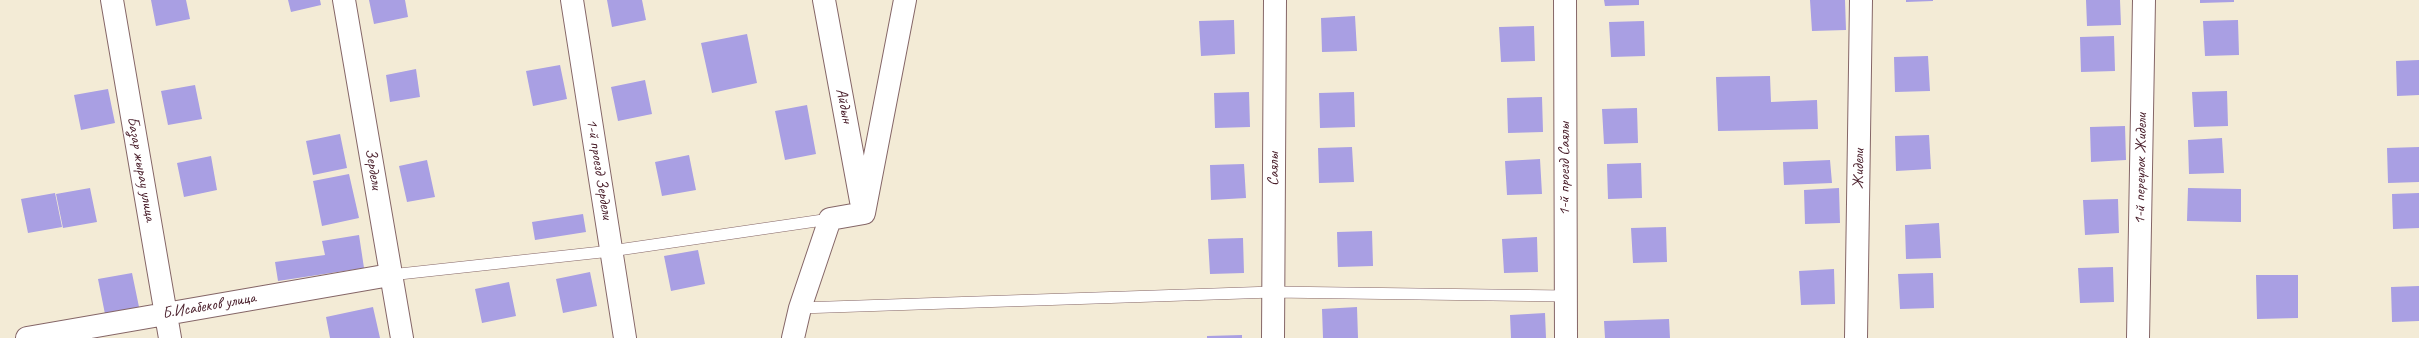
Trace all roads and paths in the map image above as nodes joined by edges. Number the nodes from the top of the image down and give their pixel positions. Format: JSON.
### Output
{"nodes":[{"id":1,"x":112,"y":0,"type":"edge"},
{"id":2,"x":344,"y":0,"type":"edge"},
{"id":3,"x":572,"y":0,"type":"edge"},
{"id":4,"x":824,"y":0,"type":"edge"},
{"id":5,"x":905,"y":0,"type":"edge"},
{"id":6,"x":1275,"y":0,"type":"edge"},
{"id":7,"x":1565,"y":0,"type":"edge"},
{"id":8,"x":1861,"y":0,"type":"edge"},
{"id":9,"x":2144,"y":0,"type":"edge"},
{"id":10,"x":864,"y":213,"type":"junction"},
{"id":11,"x":830,"y":219,"type":"junction"},
{"id":12,"x":611,"y":251,"type":"junction"},
{"id":13,"x":390,"y":275,"type":"junction"},
{"id":14,"x":1273,"y":292,"type":"junction"},
{"id":15,"x":1565,"y":296,"type":"junction"},
{"id":16,"x":800,"y":308,"type":"junction"},
{"id":17,"x":166,"y":313,"type":"junction"},
{"id":18,"x":27,"y":338,"type":"edge"},
{"id":19,"x":170,"y":338,"type":"edge"},
{"id":20,"x":402,"y":338,"type":"edge"},
{"id":21,"x":625,"y":338,"type":"edge"},
{"id":22,"x":793,"y":338,"type":"edge"},
{"id":23,"x":1273,"y":338,"type":"edge"},
{"id":24,"x":1566,"y":338,"type":"edge"},
{"id":25,"x":1856,"y":338,"type":"edge"},
{"id":26,"x":2138,"y":338,"type":"edge"}],
"edges":[{"from":1,"to":17,"type":"street","name":"Базар жырау улица"},
{"from":2,"to":13,"type":"street","name":"Зердели"},
{"from":3,"to":12,"type":"street","name":"1-й проезд Зердели"},
{"from":4,"to":10,"type":"street","name":"Айдын"},
{"from":5,"to":10,"type":"street"},
{"from":6,"to":14,"type":"street","name":"Саялы"},
{"from":7,"to":15,"type":"street","name":"1-й проезд Саялы"},
{"from":8,"to":25,"type":"street","name":"Жидели"},
{"from":9,"to":26,"type":"street","name":"1-й переулок Жидели"},
{"from":10,"to":11,"type":"street"},
{"from":11,"to":12,"type":"lane"},
{"from":11,"to":16,"type":"street"},
{"from":12,"to":13,"type":"lane"},
{"from":12,"to":21,"type":"street","name":"1-й проезд Зердели"},
{"from":13,"to":17,"type":"street","name":"Б.Исабеков улица"},
{"from":13,"to":20,"type":"street","name":"Зердели"},
{"from":14,"to":15,"type":"lane"},
{"from":14,"to":16,"type":"lane"},
{"from":14,"to":23,"type":"street","name":"Саялы"},
{"from":15,"to":24,"type":"street","name":"1-й проезд Саялы"},
{"from":16,"to":22,"type":"street"},
{"from":17,"to":18,"type":"street","name":"Б.Исабеков улица"},
{"from":17,"to":19,"type":"street","name":"Базар жырау улица"}]}
